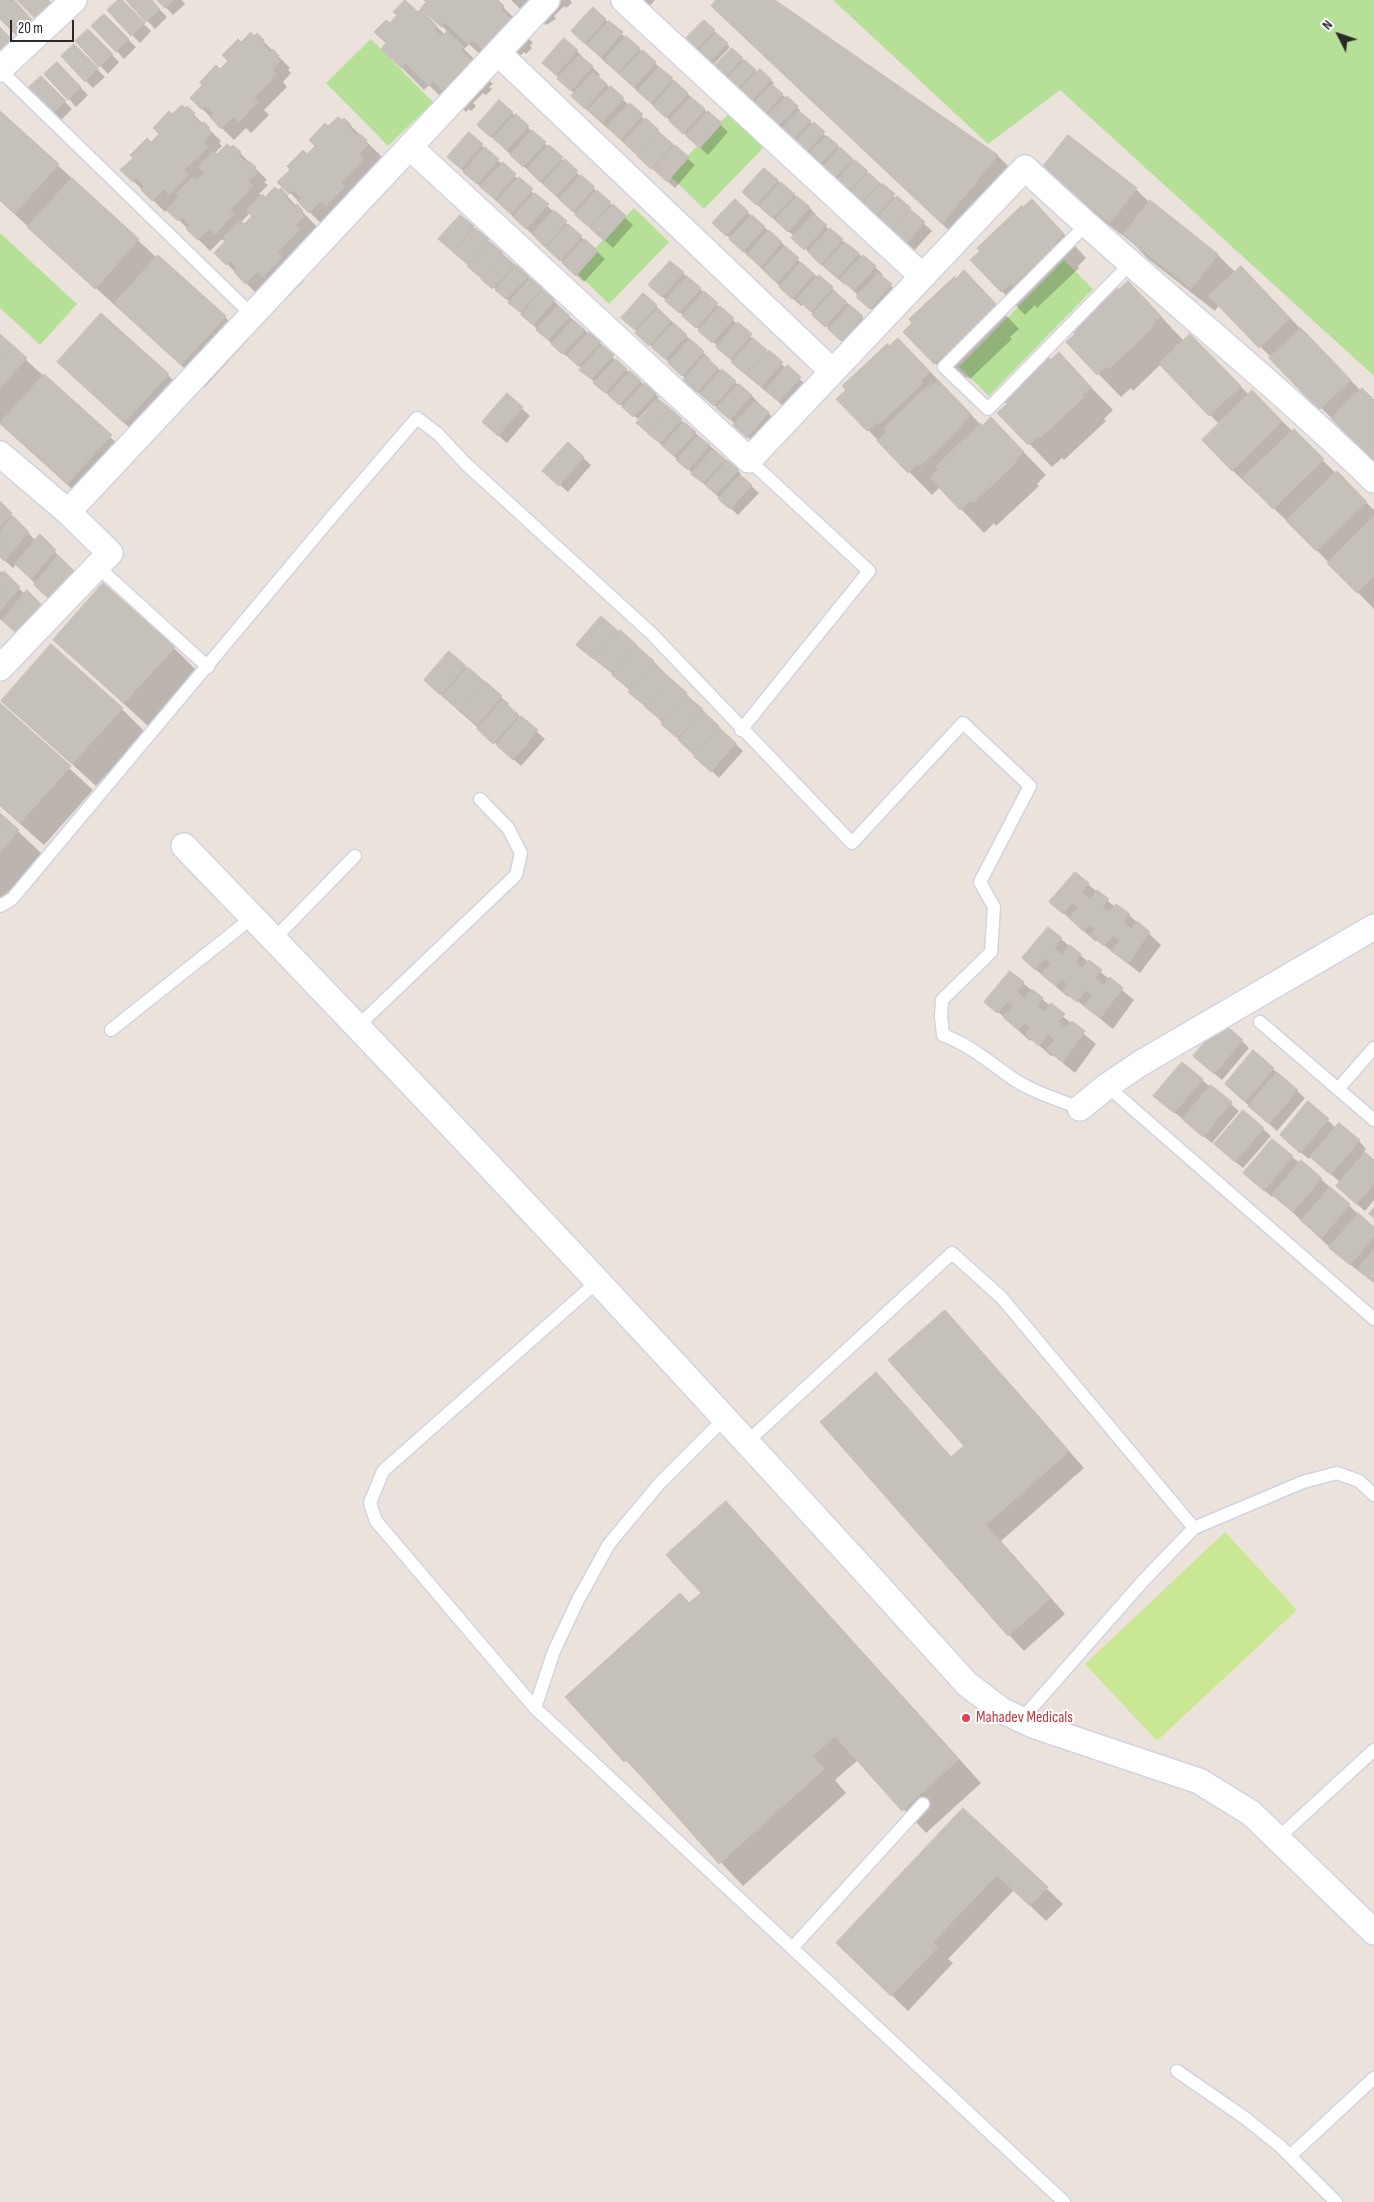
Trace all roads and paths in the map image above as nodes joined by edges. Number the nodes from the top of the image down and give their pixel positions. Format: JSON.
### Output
{"nodes":[{"id":1,"x":74,"y":0,"type":"edge"},
{"id":2,"x":547,"y":0,"type":"edge"},
{"id":3,"x":624,"y":0,"type":"edge"},
{"id":4,"x":498,"y":53,"type":"junction"},
{"id":5,"x":0,"y":70,"type":"edge"},
{"id":6,"x":411,"y":148,"type":"junction"},
{"id":7,"x":1086,"y":225,"type":"junction"},
{"id":8,"x":1130,"y":264,"type":"junction"},
{"id":9,"x":922,"y":276,"type":"junction"},
{"id":10,"x":251,"y":314,"type":"junction"},
{"id":11,"x":832,"y":370,"type":"junction"},
{"id":12,"x":0,"y":454,"type":"edge"},
{"id":13,"x":749,"y":460,"type":"junction"},
{"id":14,"x":1374,"y":480,"type":"edge"},
{"id":15,"x":68,"y":512,"type":"junction"},
{"id":16,"x":98,"y":567,"type":"junction"},
{"id":17,"x":3,"y":659,"type":"edge"},
{"id":18,"x":208,"y":666,"type":"junction"},
{"id":19,"x":741,"y":730,"type":"junction"},
{"id":20,"x":480,"y":799,"type":"dead end"},
{"id":21,"x":184,"y":846,"type":"dead end"},
{"id":22,"x":355,"y":856,"type":"dead end"},
{"id":23,"x":0,"y":906,"type":"edge"},
{"id":24,"x":254,"y":917,"type":"junction"},
{"id":25,"x":1374,"y":927,"type":"edge"},
{"id":26,"x":274,"y":939,"type":"junction"},
{"id":27,"x":1260,"y":1022,"type":"dead end"},
{"id":28,"x":358,"y":1026,"type":"junction"},
{"id":29,"x":111,"y":1030,"type":"dead end"},
{"id":30,"x":1374,"y":1048,"type":"edge"},
{"id":31,"x":1107,"y":1086,"type":"junction"},
{"id":32,"x":1338,"y":1089,"type":"junction"},
{"id":33,"x":1080,"y":1108,"type":"joint"},
{"id":34,"x":1374,"y":1120,"type":"edge"},
{"id":35,"x":598,"y":1281,"type":"junction"},
{"id":36,"x":1374,"y":1319,"type":"edge"},
{"id":37,"x":726,"y":1417,"type":"junction"},
{"id":38,"x":748,"y":1441,"type":"junction"},
{"id":39,"x":1374,"y":1495,"type":"edge"},
{"id":40,"x":1194,"y":1528,"type":"junction"},
{"id":41,"x":535,"y":1708,"type":"junction"},
{"id":42,"x":1021,"y":1720,"type":"junction"},
{"id":43,"x":1374,"y":1750,"type":"edge"},
{"id":44,"x":923,"y":1804,"type":"dead end"},
{"id":45,"x":1278,"y":1838,"type":"junction"},
{"id":46,"x":1374,"y":1932,"type":"edge"},
{"id":47,"x":793,"y":1947,"type":"junction"},
{"id":48,"x":1177,"y":2070,"type":"dead end"},
{"id":49,"x":1374,"y":2078,"type":"edge"},
{"id":50,"x":1290,"y":2156,"type":"junction"},
{"id":51,"x":1064,"y":2202,"type":"edge"},
{"id":52,"x":1336,"y":2202,"type":"edge"}],
"edges":[{"from":1,"to":5,"type":"street"},
{"from":2,"to":4,"type":"street"},
{"from":3,"to":9,"type":"street"},
{"from":4,"to":6,"type":"street"},
{"from":4,"to":11,"type":"street"},
{"from":5,"to":10,"type":"lane"},
{"from":6,"to":10,"type":"street"},
{"from":6,"to":13,"type":"street"},
{"from":7,"to":8,"type":"street"},
{"from":7,"to":8,"type":"lane"},
{"from":7,"to":9,"type":"street"},
{"from":8,"to":14,"type":"street"},
{"from":9,"to":11,"type":"street"},
{"from":10,"to":15,"type":"street"},
{"from":11,"to":13,"type":"street"},
{"from":12,"to":15,"type":"street"},
{"from":13,"to":19,"type":"lane"},
{"from":15,"to":16,"type":"street"},
{"from":16,"to":17,"type":"street"},
{"from":16,"to":18,"type":"lane"},
{"from":18,"to":19,"type":"lane"},
{"from":18,"to":23,"type":"lane"},
{"from":19,"to":33,"type":"lane"},
{"from":20,"to":28,"type":"lane"},
{"from":21,"to":24,"type":"street"},
{"from":22,"to":26,"type":"lane"},
{"from":24,"to":26,"type":"street"},
{"from":24,"to":29,"type":"lane"},
{"from":25,"to":31,"type":"street"},
{"from":26,"to":28,"type":"street"},
{"from":27,"to":32,"type":"lane"},
{"from":28,"to":35,"type":"street"},
{"from":30,"to":32,"type":"lane"},
{"from":31,"to":33,"type":"street"},
{"from":31,"to":36,"type":"lane"},
{"from":32,"to":34,"type":"lane"},
{"from":35,"to":37,"type":"street"},
{"from":35,"to":41,"type":"lane"},
{"from":37,"to":38,"type":"street"},
{"from":37,"to":41,"type":"lane"},
{"from":38,"to":40,"type":"lane"},
{"from":38,"to":42,"type":"street"},
{"from":39,"to":40,"type":"lane"},
{"from":40,"to":42,"type":"lane"},
{"from":41,"to":47,"type":"lane"},
{"from":42,"to":45,"type":"street"},
{"from":43,"to":45,"type":"lane"},
{"from":44,"to":47,"type":"lane"},
{"from":45,"to":46,"type":"street"},
{"from":47,"to":51,"type":"lane"},
{"from":48,"to":50,"type":"lane"},
{"from":49,"to":50,"type":"lane"},
{"from":50,"to":52,"type":"lane"}]}
